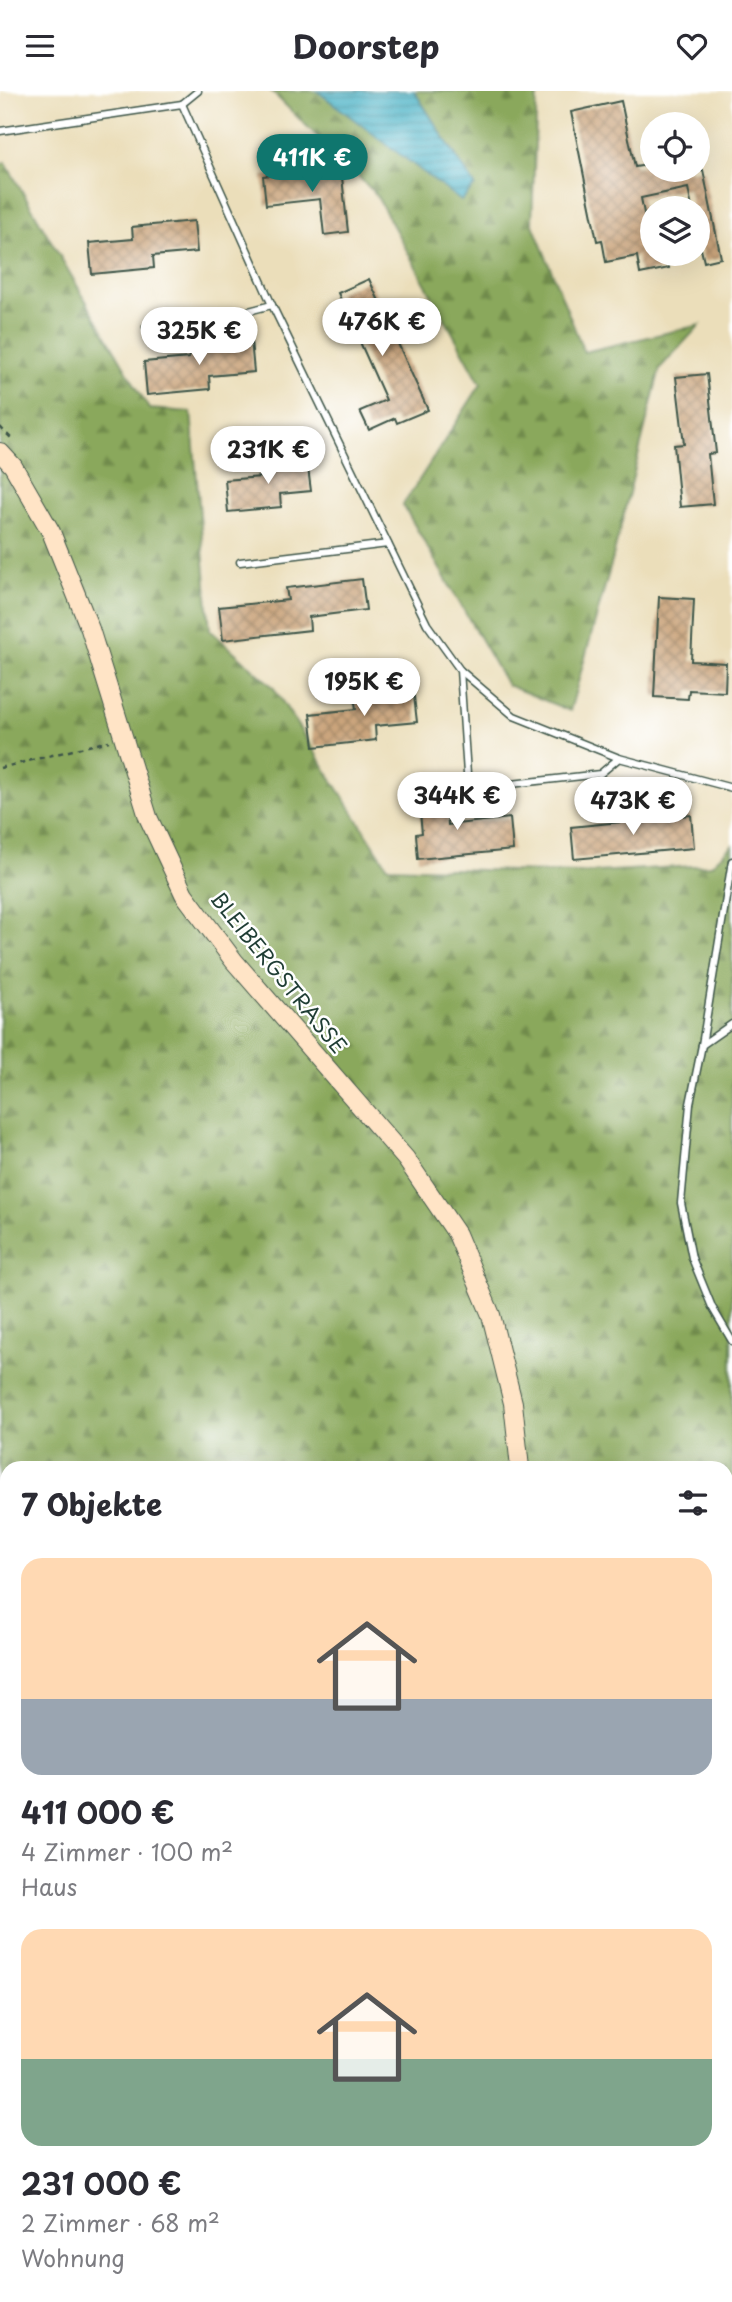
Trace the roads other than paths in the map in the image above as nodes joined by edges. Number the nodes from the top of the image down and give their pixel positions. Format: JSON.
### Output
{"nodes":[{"id":1,"x":198,"y":91,"type":"edge"},
{"id":2,"x":182,"y":104,"type":"junction"},
{"id":3,"x":0,"y":131,"type":"edge"},
{"id":4,"x":272,"y":305,"type":"junction"},
{"id":5,"x":146,"y":327,"type":"dead end"},
{"id":6,"x":6,"y":446,"type":"edge"},
{"id":7,"x":388,"y":544,"type":"junction"},
{"id":8,"x":240,"y":562,"type":"dead end"},
{"id":9,"x":460,"y":670,"type":"junction"},
{"id":10,"x":619,"y":758,"type":"junction"},
{"id":11,"x":732,"y":789,"type":"edge"},
{"id":12,"x":732,"y":861,"type":"edge"},
{"id":13,"x":732,"y":1024,"type":"edge"},
{"id":14,"x":702,"y":1045,"type":"junction"},
{"id":15,"x":732,"y":1341,"type":"edge"},
{"id":16,"x":519,"y":1461,"type":"edge"}],
"edges":[{"from":1,"to":2,"type":"lane"},
{"from":2,"to":3,"type":"lane"},
{"from":2,"to":4,"type":"lane"},
{"from":4,"to":5,"type":"lane"},
{"from":4,"to":7,"type":"lane"},
{"from":6,"to":16,"type":"street","name":"BLEIBERGSTRASSE"},
{"from":7,"to":8,"type":"lane"},
{"from":7,"to":9,"type":"lane"},
{"from":9,"to":10,"type":"lane"},
{"from":9,"to":10,"type":"lane"},
{"from":10,"to":11,"type":"lane"},
{"from":12,"to":14,"type":"lane"},
{"from":13,"to":14,"type":"lane"},
{"from":14,"to":15,"type":"lane"}]}
